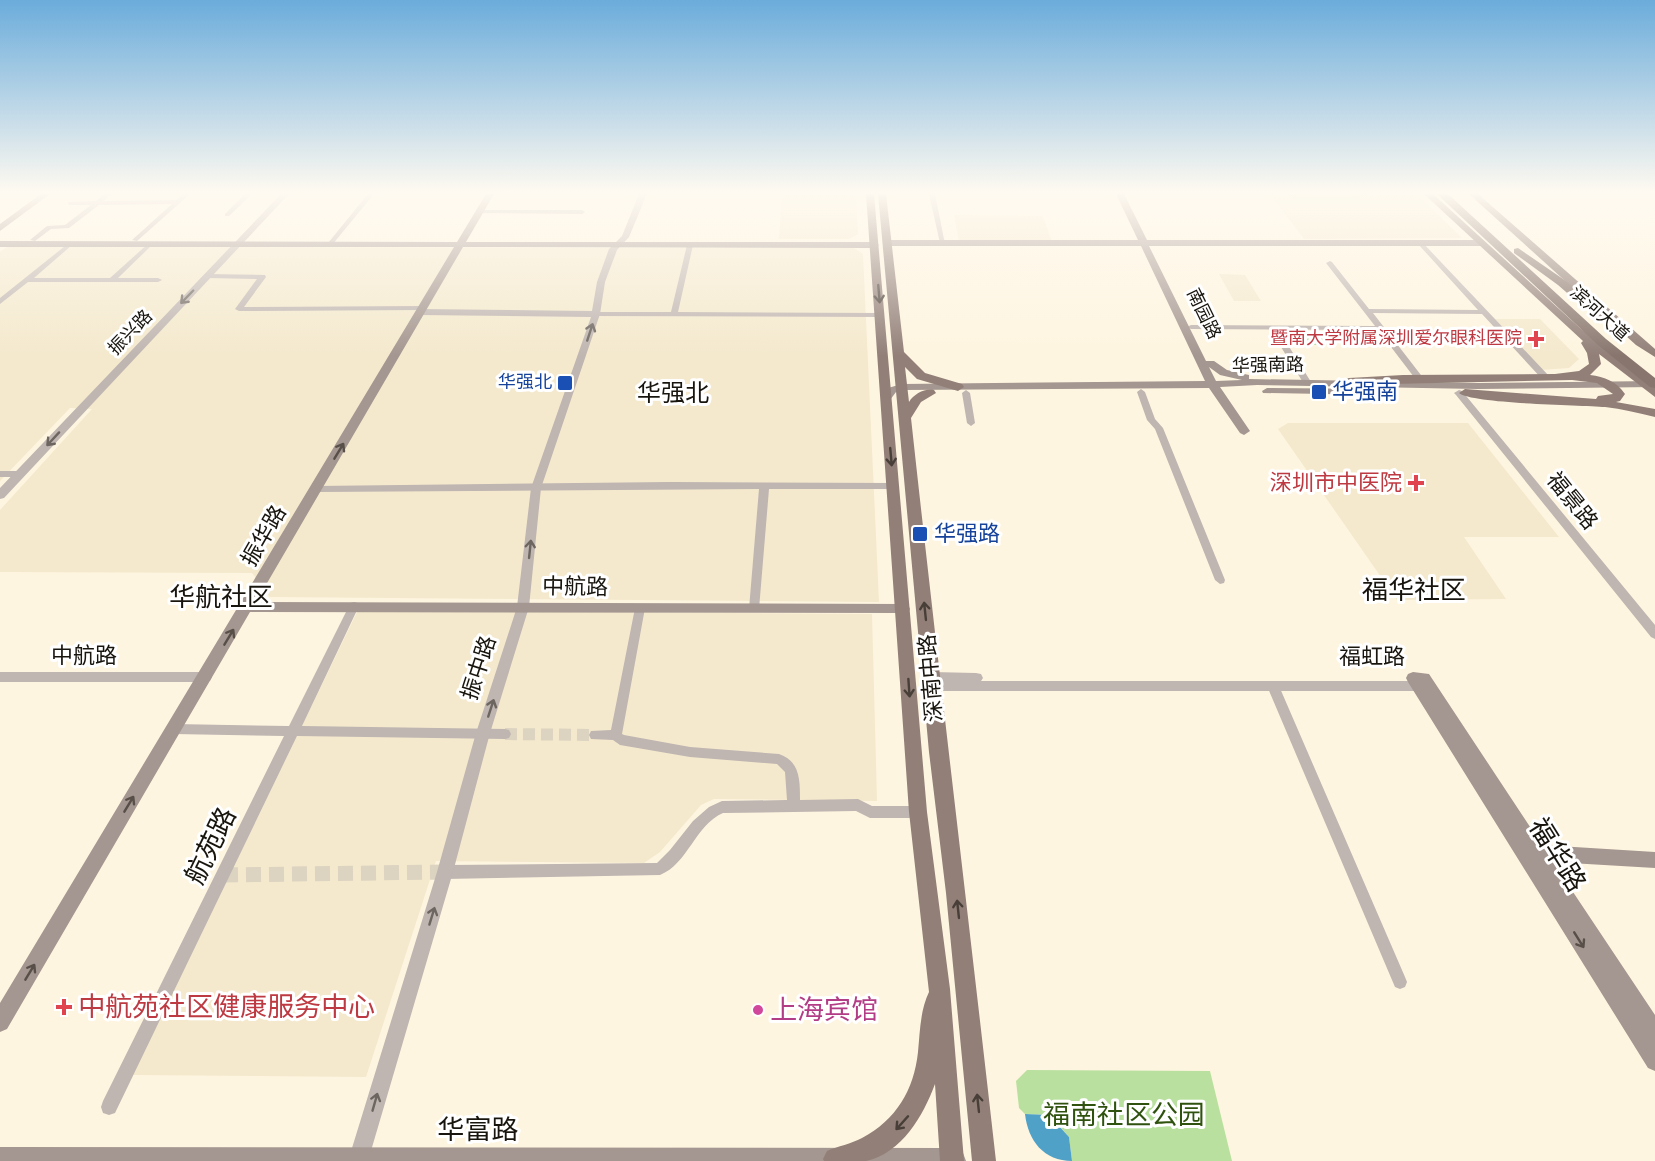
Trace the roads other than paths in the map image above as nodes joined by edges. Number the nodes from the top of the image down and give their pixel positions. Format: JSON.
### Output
{"nodes":[{"id":1,"x":65,"y":248,"type":"edge"},
{"id":2,"x":146,"y":248,"type":"edge"},
{"id":3,"x":234,"y":248,"type":"edge"},
{"id":4,"x":457,"y":248,"type":"edge"},
{"id":5,"x":614,"y":248,"type":"edge"},
{"id":6,"x":689,"y":248,"type":"edge"},
{"id":7,"x":874,"y":248,"type":"edge"},
{"id":8,"x":888,"y":248,"type":"edge"},
{"id":9,"x":1149,"y":248,"type":"edge"},
{"id":10,"x":1149,"y":248,"type":"edge"},
{"id":11,"x":1425,"y":248,"type":"edge"},
{"id":12,"x":1485,"y":248,"type":"edge"},
{"id":13,"x":1501,"y":248,"type":"edge"},
{"id":14,"x":1515,"y":248,"type":"edge"},
{"id":15,"x":1533,"y":248,"type":"edge"},
{"id":16,"x":1518,"y":251,"type":"junction"},
{"id":17,"x":1506,"y":253,"type":"junction"},
{"id":18,"x":1330,"y":263,"type":"dead end"},
{"id":19,"x":208,"y":276,"type":"junction"},
{"id":20,"x":27,"y":279,"type":"junction"},
{"id":21,"x":112,"y":280,"type":"junction"},
{"id":22,"x":158,"y":280,"type":"dead end"},
{"id":23,"x":1570,"y":281,"type":"junction"},
{"id":24,"x":0,"y":302,"type":"edge"},
{"id":25,"x":421,"y":310,"type":"junction"},
{"id":26,"x":1368,"y":311,"type":"junction"},
{"id":27,"x":1483,"y":312,"type":"junction"},
{"id":28,"x":597,"y":314,"type":"junction"},
{"id":29,"x":674,"y":314,"type":"junction"},
{"id":30,"x":1558,"y":314,"type":"junction"},
{"id":31,"x":880,"y":315,"type":"junction"},
{"id":32,"x":1601,"y":316,"type":"junction"},
{"id":33,"x":1191,"y":327,"type":"junction"},
{"id":34,"x":1381,"y":328,"type":"junction"},
{"id":35,"x":1575,"y":330,"type":"junction"},
{"id":36,"x":1638,"y":345,"type":"junction"},
{"id":37,"x":1285,"y":347,"type":"dead end"},
{"id":38,"x":898,"y":354,"type":"junction"},
{"id":39,"x":1655,"y":358,"type":"edge"},
{"id":40,"x":1207,"y":365,"type":"junction"},
{"id":41,"x":1655,"y":372,"type":"edge"},
{"id":42,"x":1551,"y":378,"type":"junction"},
{"id":43,"x":1420,"y":379,"type":"junction"},
{"id":44,"x":1306,"y":382,"type":"junction"},
{"id":45,"x":1350,"y":382,"type":"junction"},
{"id":46,"x":1655,"y":384,"type":"edge"},
{"id":47,"x":1178,"y":385,"type":"junction"},
{"id":48,"x":1216,"y":386,"type":"junction"},
{"id":49,"x":902,"y":387,"type":"junction"},
{"id":50,"x":1248,"y":387,"type":"junction"},
{"id":51,"x":1481,"y":389,"type":"junction"},
{"id":52,"x":962,"y":390,"type":"junction"},
{"id":53,"x":1141,"y":392,"type":"junction"},
{"id":54,"x":1655,"y":392,"type":"edge"},
{"id":55,"x":930,"y":393,"type":"joint"},
{"id":56,"x":1462,"y":393,"type":"junction"},
{"id":57,"x":886,"y":398,"type":"junction"},
{"id":58,"x":1566,"y":399,"type":"junction"},
{"id":59,"x":1655,"y":413,"type":"edge"},
{"id":60,"x":905,"y":417,"type":"junction"},
{"id":61,"x":971,"y":423,"type":"dead end"},
{"id":62,"x":1244,"y":431,"type":"dead end"},
{"id":63,"x":0,"y":474,"type":"edge"},
{"id":64,"x":20,"y":474,"type":"junction"},
{"id":65,"x":764,"y":486,"type":"junction"},
{"id":66,"x":893,"y":486,"type":"junction"},
{"id":67,"x":536,"y":488,"type":"junction"},
{"id":68,"x":316,"y":489,"type":"junction"},
{"id":69,"x":0,"y":495,"type":"edge"},
{"id":70,"x":1220,"y":580,"type":"dead end"},
{"id":71,"x":354,"y":606,"type":"junction"},
{"id":72,"x":523,"y":607,"type":"junction"},
{"id":73,"x":247,"y":608,"type":"junction"},
{"id":74,"x":640,"y":608,"type":"junction"},
{"id":75,"x":754,"y":609,"type":"junction"},
{"id":76,"x":903,"y":609,"type":"junction"},
{"id":77,"x":1655,"y":634,"type":"edge"},
{"id":78,"x":0,"y":677,"type":"edge"},
{"id":79,"x":205,"y":677,"type":"junction"},
{"id":80,"x":1418,"y":681,"type":"junction"},
{"id":81,"x":932,"y":682,"type":"junction"},
{"id":82,"x":1274,"y":686,"type":"junction"},
{"id":83,"x":174,"y":729,"type":"junction"},
{"id":84,"x":294,"y":731,"type":"junction"},
{"id":85,"x":483,"y":733,"type":"junction"},
{"id":86,"x":505,"y":734,"type":"tunnel mouth"},
{"id":87,"x":595,"y":735,"type":"tunnel mouth"},
{"id":88,"x":616,"y":735,"type":"junction"},
{"id":89,"x":793,"y":806,"type":"junction"},
{"id":90,"x":918,"y":812,"type":"junction"},
{"id":91,"x":1531,"y":852,"type":"junction"},
{"id":92,"x":1655,"y":860,"type":"edge"},
{"id":93,"x":445,"y":872,"type":"junction"},
{"id":94,"x":1400,"y":982,"type":"dead end"},
{"id":95,"x":939,"y":988,"type":"junction"},
{"id":96,"x":0,"y":1022,"type":"edge"},
{"id":97,"x":1655,"y":1033,"type":"edge"},
{"id":98,"x":1655,"y":1061,"type":"edge"},
{"id":99,"x":109,"y":1107,"type":"dead end"},
{"id":100,"x":0,"y":1158,"type":"edge"},
{"id":101,"x":835,"y":1159,"type":"junction"},
{"id":102,"x":359,"y":1160,"type":"edge"},
{"id":103,"x":953,"y":1160,"type":"edge"},
{"id":104,"x":984,"y":1161,"type":"edge"}],
"edges":[{"from":1,"to":20,"type":"street"},
{"from":2,"to":21,"type":"street"},
{"from":3,"to":19,"type":"street","name":"振兴路"},
{"from":4,"to":25,"type":"main road","name":"振华路"},
{"from":5,"to":28,"type":"street","name":"振中路"},
{"from":6,"to":29,"type":"street"},
{"from":7,"to":31,"type":"main road","name":"深南中路","one_way":true},
{"from":8,"to":38,"type":"main road","name":"深南中路"},
{"from":9,"to":33,"type":"main road","name":"南园路"},
{"from":10,"to":40,"type":"main road","name":"南园路"},
{"from":11,"to":27,"type":"street"},
{"from":12,"to":30,"type":"main road"},
{"from":13,"to":17,"type":"highway","name":"滨河大道"},
{"from":14,"to":16,"type":"highway","name":"滨河大道"},
{"from":15,"to":23,"type":"main road"},
{"from":16,"to":32,"type":"highway"},
{"from":16,"to":41,"type":"highway","name":"滨河大道"},
{"from":17,"to":30,"type":"highway"},
{"from":17,"to":46,"type":"highway","name":"滨河大道"},
{"from":18,"to":26,"type":"street"},
{"from":19,"to":25,"type":"street"},
{"from":19,"to":64,"type":"street","name":"振兴路","one_way":true},
{"from":20,"to":21,"type":"street"},
{"from":20,"to":24,"type":"street"},
{"from":21,"to":22,"type":"street"},
{"from":23,"to":32,"type":"main road"},
{"from":23,"to":36,"type":"main road"},
{"from":25,"to":28,"type":"street"},
{"from":68,"to":25,"type":"main road","name":"振华路","one_way":true},
{"from":26,"to":27,"type":"street"},
{"from":26,"to":34,"type":"street"},
{"from":27,"to":42,"type":"street"},
{"from":28,"to":29,"type":"street"},
{"from":67,"to":28,"type":"street","name":"振中路","one_way":true},
{"from":29,"to":31,"type":"street"},
{"from":30,"to":35,"type":"main road"},
{"from":31,"to":57,"type":"main road","name":"深南中路"},
{"from":32,"to":36,"type":"main road"},
{"from":33,"to":34,"type":"street"},
{"from":33,"to":40,"type":"main road","name":"南园路"},
{"from":34,"to":43,"type":"street"},
{"from":35,"to":42,"type":"main road"},
{"from":35,"to":54,"type":"main road"},
{"from":36,"to":39,"type":"main road"},
{"from":37,"to":44,"type":"street"},
{"from":38,"to":49,"type":"main road","name":"深南中路"},
{"from":38,"to":52,"type":"main road"},
{"from":40,"to":44,"type":"main road"},
{"from":40,"to":47,"type":"main road"},
{"from":40,"to":48,"type":"main road","name":"南园路"},
{"from":42,"to":43,"type":"main road"},
{"from":42,"to":58,"type":"main road"},
{"from":43,"to":45,"type":"main road"},
{"from":44,"to":45,"type":"main road","name":"华强南路"},
{"from":44,"to":50,"type":"main road","name":"华强南路"},
{"from":45,"to":51,"type":"main road","name":"华强南路"},
{"from":46,"to":51,"type":"main road","name":"华强南路"},
{"from":47,"to":48,"type":"main road","name":"华强南路"},
{"from":47,"to":52,"type":"main road","name":"华强南路"},
{"from":48,"to":50,"type":"main road","name":"华强南路"},
{"from":48,"to":53,"type":"main road","name":"华强南路"},
{"from":48,"to":62,"type":"main road"},
{"from":49,"to":52,"type":"main road","name":"华强南路"},
{"from":49,"to":57,"type":"main road"},
{"from":49,"to":60,"type":"main road","name":"深南中路"},
{"from":50,"to":56,"type":"main road","name":"华强南路"},
{"from":51,"to":54,"type":"main road","name":"华强南路"},
{"from":51,"to":56,"type":"main road","name":"华强南路"},
{"from":52,"to":53,"type":"main road","name":"华强南路"},
{"from":52,"to":55,"type":"main road","name":"华强南路"},
{"from":52,"to":61,"type":"street"},
{"from":53,"to":70,"type":"street"},
{"from":55,"to":60,"type":"main road"},
{"from":56,"to":58,"type":"main road"},
{"from":56,"to":77,"type":"street","name":"福景路"},
{"from":57,"to":66,"type":"main road","name":"深南中路","one_way":true},
{"from":58,"to":59,"type":"main road"},
{"from":81,"to":60,"type":"main road","name":"深南中路","one_way":true},
{"from":63,"to":64,"type":"street"},
{"from":64,"to":69,"type":"street","name":"振兴路"},
{"from":65,"to":66,"type":"street"},
{"from":65,"to":67,"type":"street"},
{"from":65,"to":75,"type":"street"},
{"from":66,"to":76,"type":"main road","name":"深南中路"},
{"from":67,"to":68,"type":"street"},
{"from":72,"to":67,"type":"street","name":"振中路","one_way":true},
{"from":68,"to":73,"type":"main road","name":"振华路"},
{"from":71,"to":72,"type":"main road","name":"中航路"},
{"from":71,"to":73,"type":"main road","name":"中航路"},
{"from":71,"to":84,"type":"street","name":"航苑路"},
{"from":72,"to":74,"type":"main road","name":"中航路"},
{"from":85,"to":72,"type":"street","name":"振中路","one_way":true},
{"from":79,"to":73,"type":"main road","name":"振华路","one_way":true},
{"from":74,"to":75,"type":"main road","name":"中航路"},
{"from":74,"to":88,"type":"street"},
{"from":75,"to":76,"type":"main road","name":"中航路"},
{"from":76,"to":90,"type":"main road","name":"深南中路","one_way":true},
{"from":78,"to":79,"type":"street","name":"中航路"},
{"from":79,"to":83,"type":"main road","name":"振华路"},
{"from":80,"to":81,"type":"street","name":"福虹路"},
{"from":80,"to":82,"type":"street","name":"福虹路"},
{"from":80,"to":91,"type":"main road","name":"福华路"},
{"from":81,"to":82,"type":"street","name":"福虹路"},
{"from":104,"to":81,"type":"main road","name":"深南中路","one_way":true},
{"from":82,"to":94,"type":"street"},
{"from":83,"to":84,"type":"street"},
{"from":96,"to":83,"type":"main road","name":"振华路","one_way":true},
{"from":84,"to":85,"type":"street"},
{"from":84,"to":99,"type":"street","name":"航苑路"},
{"from":85,"to":86,"type":"street"},
{"from":85,"to":93,"type":"street","name":"振中路"},
{"from":87,"to":88,"type":"street"},
{"from":88,"to":89,"type":"street"},
{"from":89,"to":90,"type":"street"},
{"from":89,"to":93,"type":"street"},
{"from":90,"to":95,"type":"main road","name":"深南中路"},
{"from":91,"to":92,"type":"main road"},
{"from":91,"to":97,"type":"main road","name":"福华路"},
{"from":91,"to":98,"type":"main road","name":"福华路","one_way":true},
{"from":102,"to":93,"type":"street","name":"振中路","one_way":true},
{"from":95,"to":101,"type":"main road","one_way":true},
{"from":95,"to":103,"type":"main road","name":"深南中路"},
{"from":100,"to":102,"type":"main road","name":"华富路"},
{"from":101,"to":102,"type":"main road","name":"华富路"},
{"from":101,"to":103,"type":"main road","name":"华富路"}]}
